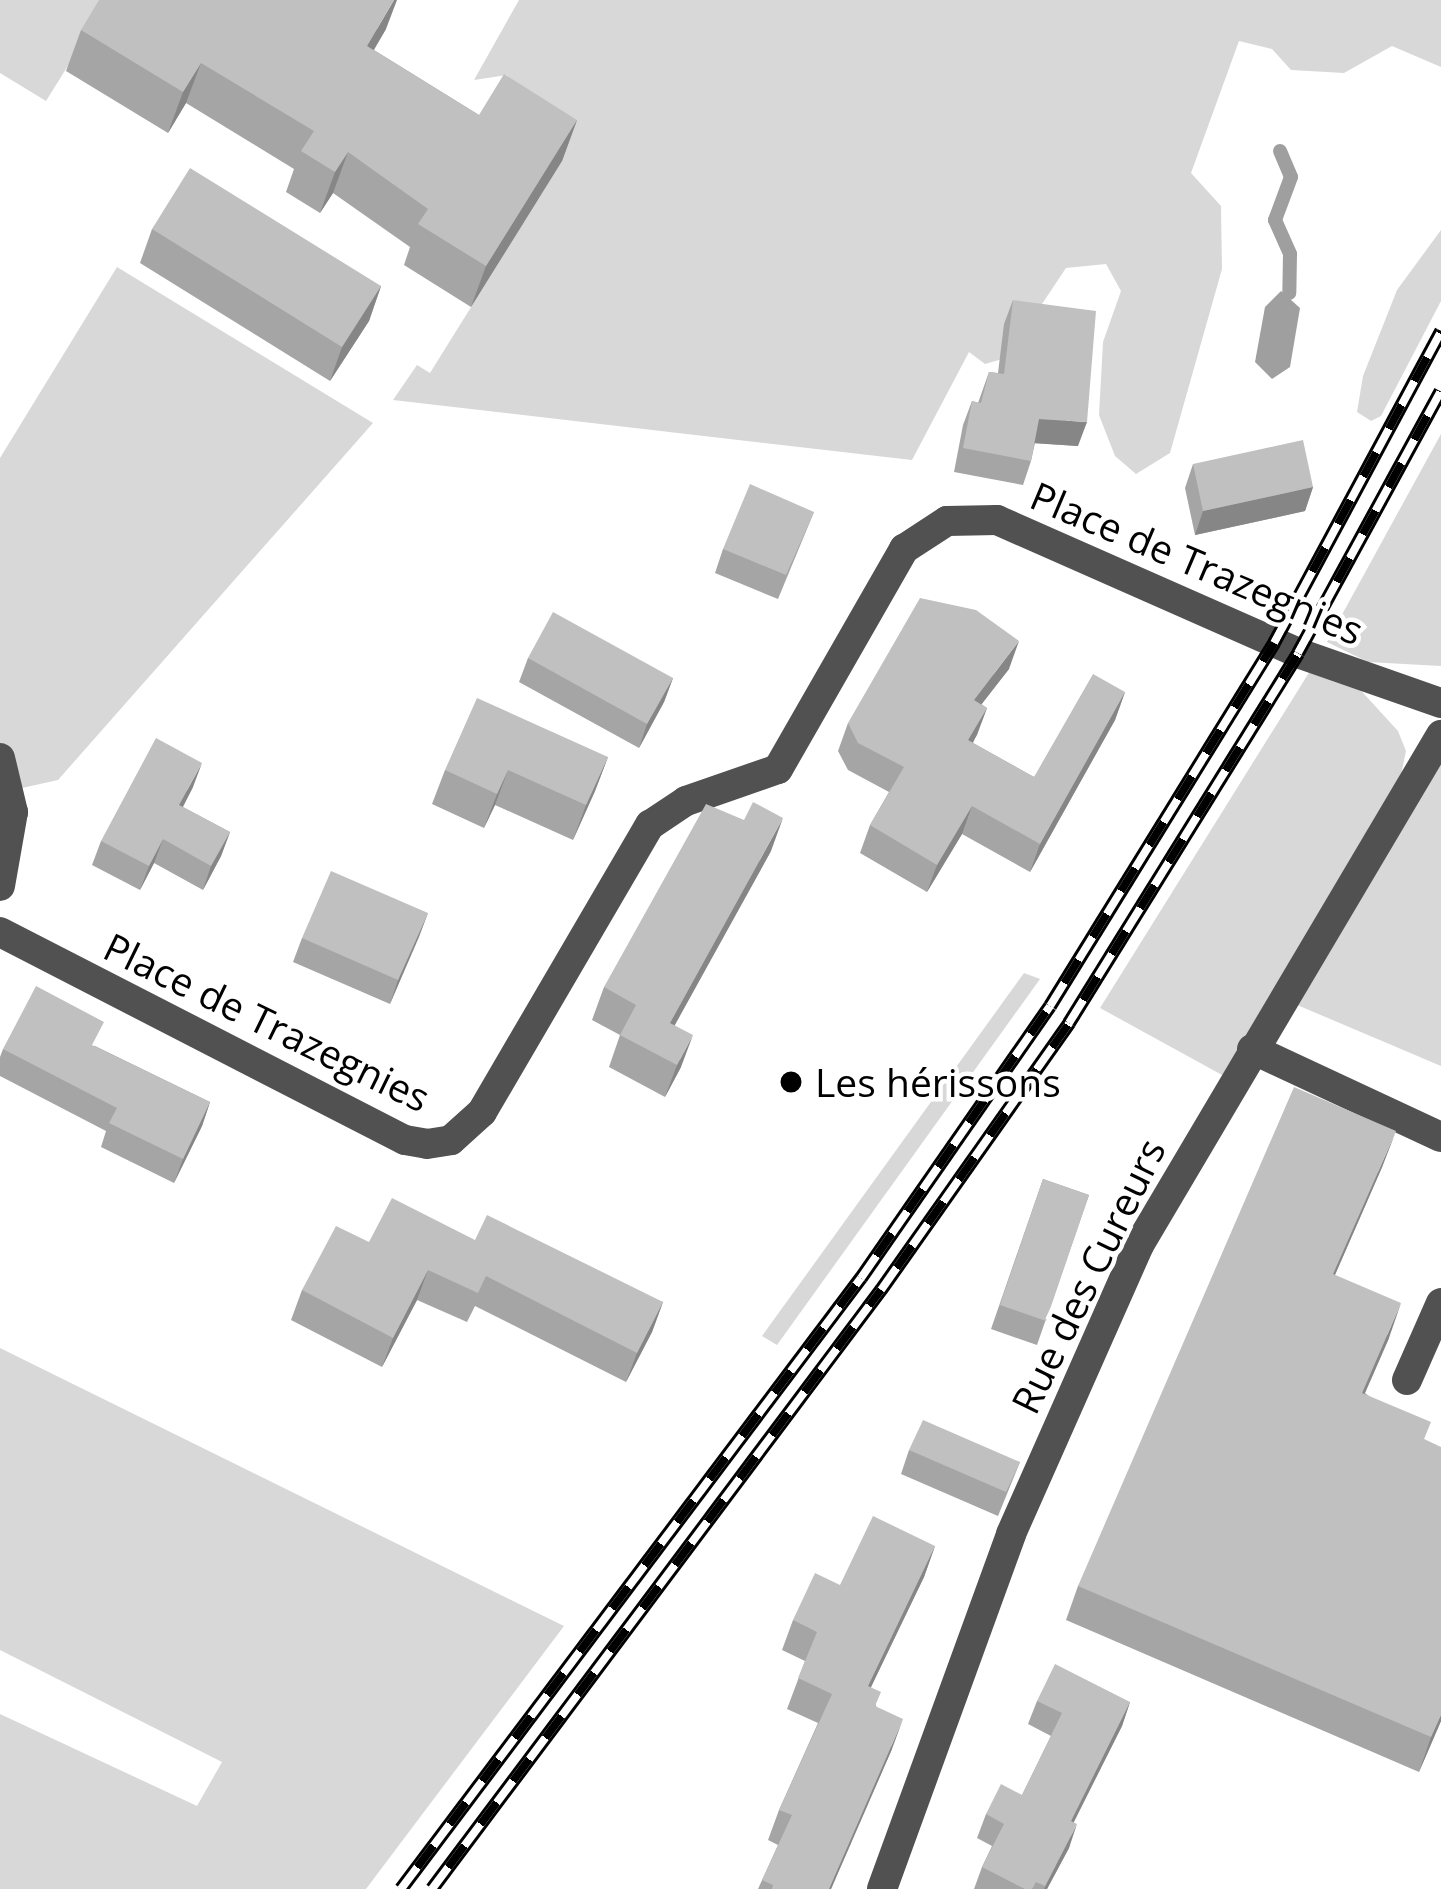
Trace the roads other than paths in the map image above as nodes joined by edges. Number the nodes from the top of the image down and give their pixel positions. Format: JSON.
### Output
{"nodes":[{"id":1,"x":1441,"y":703,"type":"edge"},
{"id":2,"x":1441,"y":736,"type":"edge"},
{"id":3,"x":0,"y":758,"type":"edge"},
{"id":4,"x":0,"y":886,"type":"edge"},
{"id":5,"x":0,"y":932,"type":"edge"},
{"id":6,"x":1252,"y":1049,"type":"junction"},
{"id":7,"x":1441,"y":1137,"type":"edge"},
{"id":8,"x":1441,"y":1304,"type":"edge"},
{"id":9,"x":1407,"y":1380,"type":"dead end"},
{"id":10,"x":882,"y":1889,"type":"edge"}],
"edges":[{"from":1,"to":5,"type":"street","name":"Place de Trazegnies"},
{"from":2,"to":6,"type":"street","name":"Rue des Cureurs"},
{"from":3,"to":4,"type":"street"},
{"from":6,"to":7,"type":"street"},
{"from":6,"to":10,"type":"street","name":"Rue des Cureurs"},
{"from":8,"to":9,"type":"street"}]}
